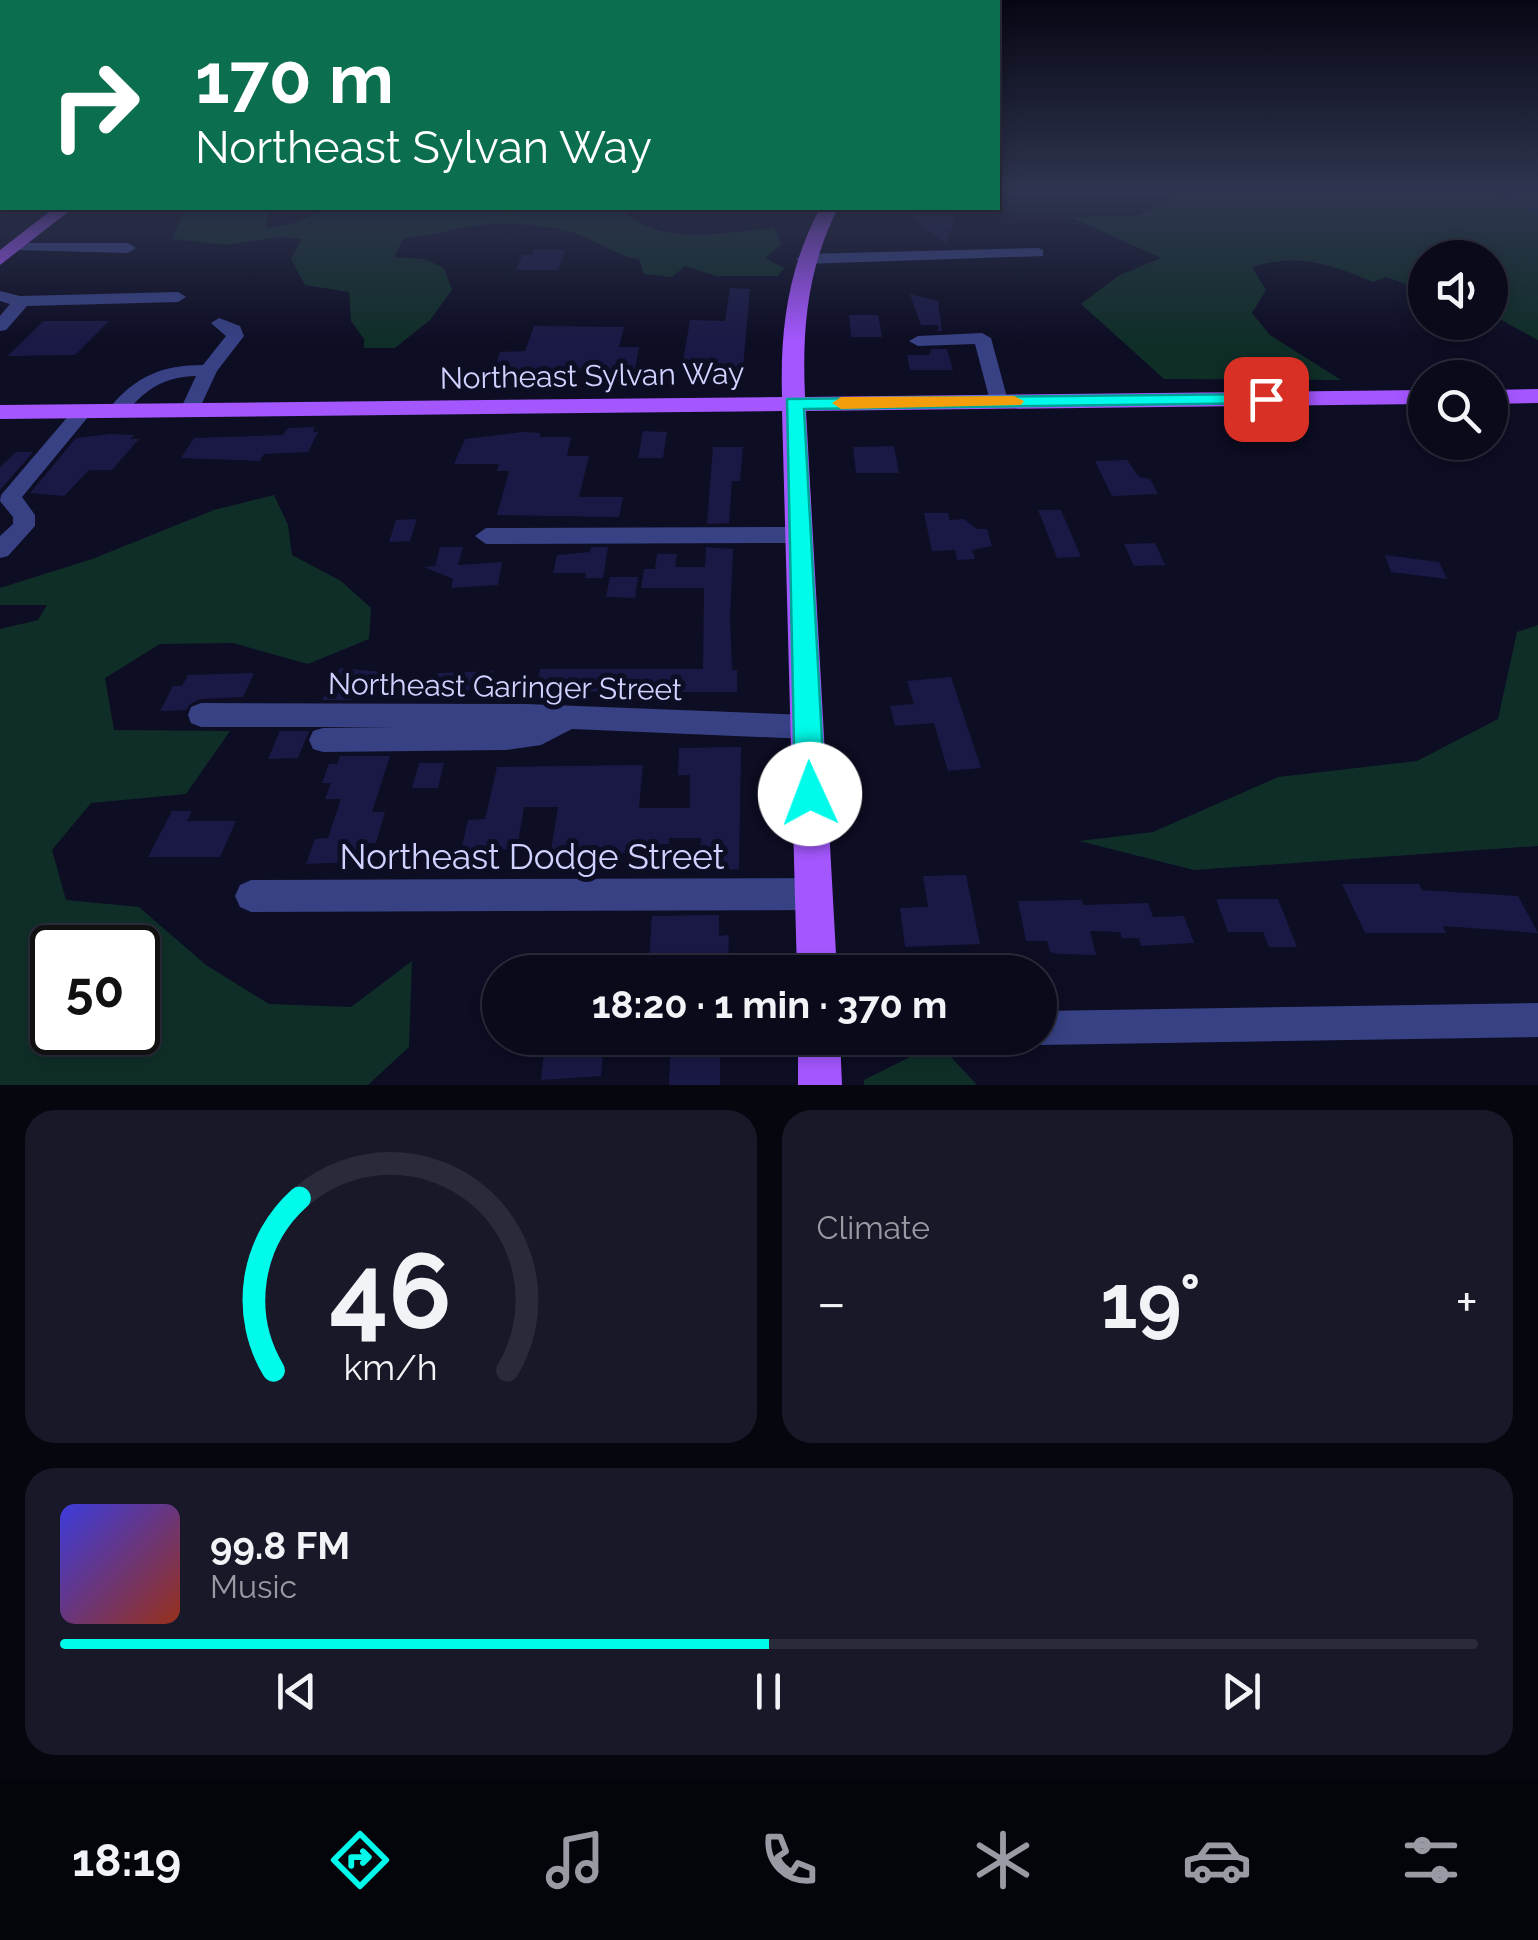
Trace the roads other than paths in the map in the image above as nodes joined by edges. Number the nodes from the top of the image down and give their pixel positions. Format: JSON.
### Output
{"nodes":[{"id":1,"x":23,"y":241,"type":"edge"},
{"id":2,"x":813,"y":241,"type":"edge"},
{"id":3,"x":16,"y":246,"type":"junction"},
{"id":4,"x":128,"y":248,"type":"dead end"},
{"id":5,"x":1038,"y":253,"type":"dead end"},
{"id":6,"x":0,"y":259,"type":"edge"},
{"id":7,"x":804,"y":259,"type":"junction"},
{"id":8,"x":0,"y":296,"type":"edge"},
{"id":9,"x":178,"y":297,"type":"dead end"},
{"id":10,"x":21,"y":301,"type":"junction"},
{"id":11,"x":219,"y":322,"type":"dead end"},
{"id":12,"x":0,"y":326,"type":"edge"},
{"id":13,"x":918,"y":340,"type":"dead end"},
{"id":14,"x":208,"y":370,"type":"junction"},
{"id":15,"x":1508,"y":397,"type":"edge"},
{"id":16,"x":1408,"y":398,"type":"edge"},
{"id":17,"x":1535,"y":398,"type":"edge"},
{"id":18,"x":999,"y":402,"type":"junction"},
{"id":19,"x":794,"y":404,"type":"junction"},
{"id":20,"x":190,"y":410,"type":"junction"},
{"id":21,"x":83,"y":411,"type":"junction"},
{"id":22,"x":117,"y":411,"type":"junction"},
{"id":23,"x":0,"y":412,"type":"edge"},
{"id":24,"x":799,"y":535,"type":"junction"},
{"id":25,"x":486,"y":536,"type":"dead end"},
{"id":26,"x":0,"y":550,"type":"edge"},
{"id":27,"x":200,"y":715,"type":"dead end"},
{"id":28,"x":566,"y":719,"type":"junction"},
{"id":29,"x":808,"y":728,"type":"junction"},
{"id":30,"x":323,"y":740,"type":"dead end"},
{"id":31,"x":814,"y":894,"type":"junction"},
{"id":32,"x":251,"y":896,"type":"dead end"},
{"id":33,"x":816,"y":955,"type":"edge"},
{"id":34,"x":1538,"y":1020,"type":"edge"},
{"id":35,"x":1057,"y":1028,"type":"edge"},
{"id":36,"x":819,"y":1055,"type":"edge"},
{"id":37,"x":820,"y":1085,"type":"edge"}],
"edges":[{"from":1,"to":3,"type":"main road"},
{"from":2,"to":7,"type":"main road"},
{"from":3,"to":4,"type":"street"},
{"from":3,"to":6,"type":"main road"},
{"from":5,"to":7,"type":"street"},
{"from":7,"to":19,"type":"main road"},
{"from":8,"to":10,"type":"street"},
{"from":9,"to":10,"type":"street"},
{"from":10,"to":12,"type":"street"},
{"from":11,"to":14,"type":"street"},
{"from":13,"to":18,"type":"street"},
{"from":14,"to":20,"type":"street"},
{"from":14,"to":22,"type":"street"},
{"from":15,"to":17,"type":"main road"},
{"from":16,"to":18,"type":"main road","name":"Northeast Sylvan Way"},
{"from":18,"to":19,"type":"main road","name":"Northeast Sylvan Way"},
{"from":19,"to":20,"type":"main road","name":"Northeast Sylvan Way"},
{"from":19,"to":24,"type":"main road"},
{"from":20,"to":22,"type":"main road","name":"Northeast Sylvan Way"},
{"from":21,"to":22,"type":"main road","name":"Northeast Sylvan Way"},
{"from":21,"to":23,"type":"main road","name":"Northeast Sylvan Way"},
{"from":21,"to":26,"type":"street"},
{"from":24,"to":25,"type":"street"},
{"from":24,"to":29,"type":"main road"},
{"from":27,"to":28,"type":"street","name":"Northeast Garinger Street"},
{"from":28,"to":29,"type":"street","name":"Northeast Garinger Street"},
{"from":28,"to":30,"type":"street"},
{"from":29,"to":31,"type":"main road"},
{"from":31,"to":32,"type":"street","name":"Northeast Dodge Street"},
{"from":31,"to":33,"type":"main road"},
{"from":34,"to":35,"type":"street"},
{"from":36,"to":37,"type":"main road"}]}
